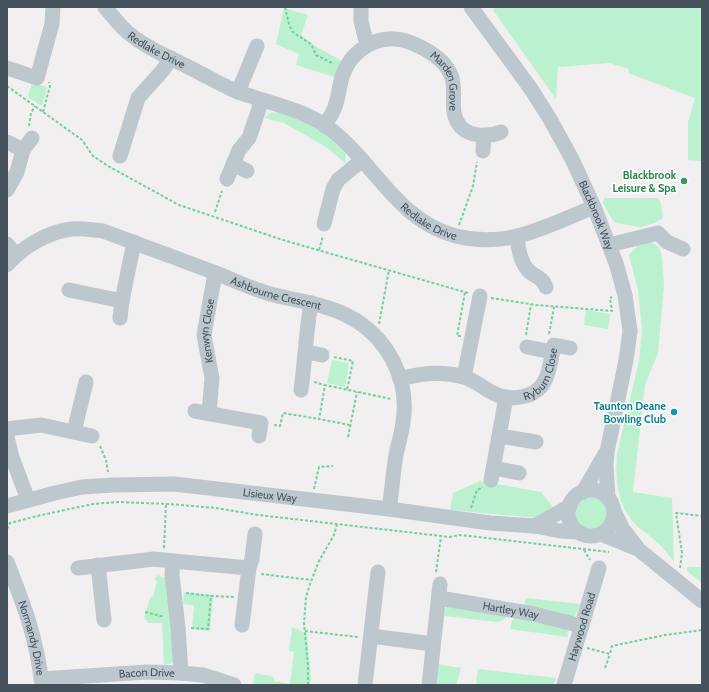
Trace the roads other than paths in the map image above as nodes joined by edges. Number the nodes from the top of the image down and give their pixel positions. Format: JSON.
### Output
{"nodes":[{"id":1,"x":53,"y":7,"type":"edge"},
{"id":2,"x":105,"y":7,"type":"edge"},
{"id":3,"x":361,"y":7,"type":"edge"},
{"id":4,"x":471,"y":7,"type":"edge"},
{"id":5,"x":367,"y":45,"type":"junction"},
{"id":6,"x":258,"y":53,"type":"dead end"},
{"id":7,"x":171,"y":58,"type":"junction"},
{"id":8,"x":7,"y":68,"type":"edge"},
{"id":9,"x":238,"y":92,"type":"junction"},
{"id":10,"x":262,"y":100,"type":"junction"},
{"id":11,"x":325,"y":126,"type":"junction"},
{"id":12,"x":501,"y":132,"type":"dead end"},
{"id":13,"x":484,"y":135,"type":"junction"},
{"id":14,"x":7,"y":142,"type":"edge"},
{"id":15,"x":126,"y":149,"type":"dead end"},
{"id":16,"x":482,"y":151,"type":"road end"},
{"id":17,"x":362,"y":160,"type":"junction"},
{"id":18,"x":232,"y":164,"type":"junction"},
{"id":19,"x":247,"y":171,"type":"dead end"},
{"id":20,"x":227,"y":179,"type":"road end"},
{"id":21,"x":7,"y":190,"type":"edge"},
{"id":22,"x":594,"y":207,"type":"junction"},
{"id":23,"x":324,"y":224,"type":"dead end"},
{"id":24,"x":517,"y":237,"type":"junction"},
{"id":25,"x":134,"y":242,"type":"junction"},
{"id":26,"x":609,"y":245,"type":"junction"},
{"id":27,"x":683,"y":249,"type":"dead end"},
{"id":28,"x":10,"y":255,"type":"edge"},
{"id":29,"x":215,"y":273,"type":"junction"},
{"id":30,"x":546,"y":281,"type":"dead end"},
{"id":31,"x":69,"y":290,"type":"dead end"},
{"id":32,"x":480,"y":296,"type":"road end"},
{"id":33,"x":122,"y":301,"type":"junction"},
{"id":34,"x":310,"y":303,"type":"junction"},
{"id":35,"x":120,"y":318,"type":"dead end"},
{"id":36,"x":527,"y":347,"type":"road end"},
{"id":37,"x":570,"y":348,"type":"dead end"},
{"id":38,"x":549,"y":351,"type":"junction"},
{"id":39,"x":306,"y":352,"type":"junction"},
{"id":40,"x":322,"y":355,"type":"road end"},
{"id":41,"x":464,"y":377,"type":"junction"},
{"id":42,"x":400,"y":379,"type":"junction"},
{"id":43,"x":86,"y":382,"type":"dead end"},
{"id":44,"x":301,"y":390,"type":"dead end"},
{"id":45,"x":506,"y":398,"type":"junction"},
{"id":46,"x":264,"y":428,"type":"road end"},
{"id":47,"x":7,"y":429,"type":"edge"},
{"id":48,"x":74,"y":432,"type":"junction"},
{"id":49,"x":92,"y":436,"type":"road end"},
{"id":50,"x":499,"y":436,"type":"junction"},
{"id":51,"x":7,"y":437,"type":"edge"},
{"id":52,"x":536,"y":442,"type":"dead end"},
{"id":53,"x":607,"y":452,"type":"junction"},
{"id":54,"x":519,"y":473,"type":"dead end"},
{"id":55,"x":583,"y":492,"type":"junction"},
{"id":56,"x":28,"y":500,"type":"junction"},
{"id":57,"x":611,"y":505,"type":"junction"},
{"id":58,"x":7,"y":506,"type":"edge"},
{"id":59,"x":570,"y":506,"type":"junction"},
{"id":60,"x":389,"y":509,"type":"junction"},
{"id":61,"x":535,"y":526,"type":"junction"},
{"id":62,"x":579,"y":532,"type":"junction"},
{"id":63,"x":255,"y":534,"type":"dead end"},
{"id":64,"x":601,"y":534,"type":"junction"},
{"id":65,"x":638,"y":549,"type":"junction"},
{"id":66,"x":168,"y":560,"type":"junction"},
{"id":67,"x":7,"y":562,"type":"edge"},
{"id":68,"x":98,"y":565,"type":"junction"},
{"id":69,"x":78,"y":568,"type":"dead end"},
{"id":70,"x":599,"y":568,"type":"dead end"},
{"id":71,"x":248,"y":570,"type":"junction"},
{"id":72,"x":378,"y":572,"type":"dead end"},
{"id":73,"x":13,"y":594,"type":"edge"},
{"id":74,"x":702,"y":601,"type":"edge"},
{"id":75,"x":104,"y":620,"type":"dead end"},
{"id":76,"x":242,"y":624,"type":"dead end"},
{"id":77,"x":582,"y":626,"type":"junction"},
{"id":78,"x":371,"y":637,"type":"junction"},
{"id":79,"x":433,"y":644,"type":"junction"},
{"id":80,"x":181,"y":673,"type":"junction"},
{"id":81,"x":147,"y":678,"type":"edge"},
{"id":82,"x":42,"y":682,"type":"edge"},
{"id":83,"x":234,"y":685,"type":"edge"},
{"id":84,"x":365,"y":685,"type":"edge"},
{"id":85,"x":429,"y":685,"type":"edge"},
{"id":86,"x":564,"y":685,"type":"edge"}],
"edges":[{"from":1,"to":8,"type":"street"},
{"from":2,"to":7,"type":"street","name":"Redlake Drive"},
{"from":3,"to":5,"type":"street"},
{"from":4,"to":22,"type":"street","name":"Blackbrook Way"},
{"from":5,"to":11,"type":"street","name":"Marden Grove"},
{"from":5,"to":13,"type":"street","name":"Marden Grove"},
{"from":6,"to":9,"type":"street"},
{"from":7,"to":9,"type":"street","name":"Redlake Drive"},
{"from":7,"to":15,"type":"street"},
{"from":9,"to":10,"type":"street","name":"Redlake Drive"},
{"from":10,"to":11,"type":"street","name":"Redlake Drive"},
{"from":10,"to":18,"type":"street"},
{"from":11,"to":17,"type":"street","name":"Redlake Drive"},
{"from":12,"to":13,"type":"street","name":"Marden Grove"},
{"from":13,"to":16,"type":"street"},
{"from":14,"to":21,"type":"street"},
{"from":17,"to":23,"type":"street"},
{"from":17,"to":24,"type":"street","name":"Redlake Drive"},
{"from":18,"to":19,"type":"street"},
{"from":18,"to":20,"type":"street"},
{"from":22,"to":24,"type":"street","name":"Redlake Drive"},
{"from":22,"to":26,"type":"street","name":"Blackbrook Way"},
{"from":24,"to":30,"type":"street"},
{"from":25,"to":28,"type":"street","name":"Ashbourne Crescent"},
{"from":25,"to":29,"type":"street","name":"Ashbourne Crescent"},
{"from":25,"to":33,"type":"street"},
{"from":26,"to":27,"type":"street"},
{"from":26,"to":53,"type":"street","name":"Blackbrook Way"},
{"from":29,"to":34,"type":"street","name":"Ashbourne Crescent"},
{"from":29,"to":46,"type":"street","name":"Kenwyn Close"},
{"from":31,"to":33,"type":"street"},
{"from":32,"to":41,"type":"street"},
{"from":33,"to":35,"type":"street"},
{"from":34,"to":39,"type":"street"},
{"from":34,"to":42,"type":"street","name":"Ashbourne Crescent"},
{"from":36,"to":38,"type":"street"},
{"from":37,"to":38,"type":"street","name":"Ryburn Close"},
{"from":38,"to":45,"type":"street","name":"Ryburn Close"},
{"from":39,"to":40,"type":"street"},
{"from":39,"to":44,"type":"street"},
{"from":41,"to":42,"type":"street","name":"Ryburn Close"},
{"from":41,"to":45,"type":"street","name":"Ryburn Close"},
{"from":42,"to":60,"type":"street","name":"Ashbourne Crescent"},
{"from":43,"to":48,"type":"street"},
{"from":45,"to":50,"type":"street","name":"Ryburn Close"},
{"from":47,"to":48,"type":"street"},
{"from":48,"to":49,"type":"street"},
{"from":50,"to":52,"type":"street"},
{"from":50,"to":54,"type":"street","name":"Ryburn Close"},
{"from":51,"to":56,"type":"street"},
{"from":53,"to":55,"type":"street","name":"Blackbrook Way"},
{"from":53,"to":57,"type":"street","name":"Blackbrook Way"},
{"from":55,"to":57,"type":"street"},
{"from":55,"to":59,"type":"street"},
{"from":56,"to":58,"type":"street","name":"Lisieux Way"},
{"from":56,"to":60,"type":"street","name":"Lisieux Way"},
{"from":57,"to":64,"type":"street"},
{"from":57,"to":65,"type":"street"},
{"from":59,"to":61,"type":"street"},
{"from":59,"to":62,"type":"street"},
{"from":60,"to":61,"type":"street","name":"Lisieux Way"},
{"from":61,"to":62,"type":"street","name":"Lisieux Way"},
{"from":62,"to":64,"type":"street"},
{"from":63,"to":71,"type":"street"},
{"from":64,"to":65,"type":"street"},
{"from":65,"to":74,"type":"street"},
{"from":66,"to":68,"type":"street"},
{"from":66,"to":71,"type":"street"},
{"from":66,"to":80,"type":"street","name":"Bacon Drive"},
{"from":67,"to":73,"type":"street","name":"Normandy Drive"},
{"from":68,"to":69,"type":"street"},
{"from":68,"to":75,"type":"street"},
{"from":70,"to":77,"type":"street","name":"Haywood Road"},
{"from":71,"to":76,"type":"street"},
{"from":72,"to":78,"type":"street"},
{"from":73,"to":82,"type":"street","name":"Normandy Drive"},
{"from":77,"to":79,"type":"street","name":"Hartley Way"},
{"from":77,"to":86,"type":"street","name":"Haywood Road"},
{"from":78,"to":79,"type":"street"},
{"from":78,"to":84,"type":"street"},
{"from":79,"to":85,"type":"street"},
{"from":80,"to":81,"type":"street","name":"Bacon Drive"},
{"from":80,"to":83,"type":"street","name":"Bacon Drive"},
{"from":81,"to":82,"type":"street","name":"Bacon Drive"}]}
